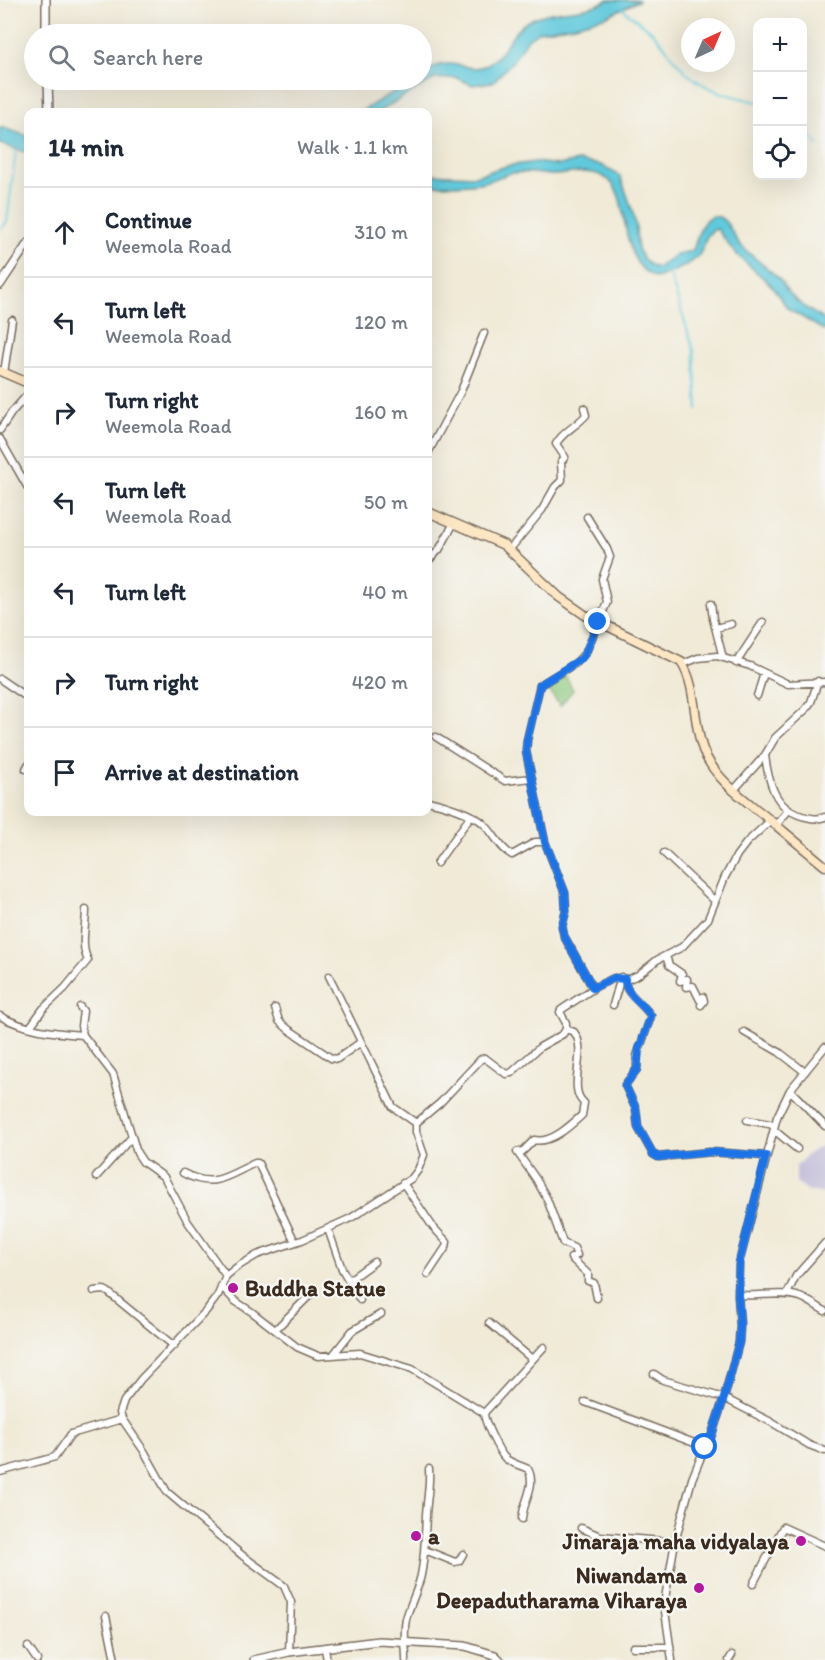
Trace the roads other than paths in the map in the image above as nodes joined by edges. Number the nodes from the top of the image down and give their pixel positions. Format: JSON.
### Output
{"nodes":[{"id":1,"x":46,"y":0,"type":"edge"},
{"id":2,"x":46,"y":24,"type":"edge"},
{"id":3,"x":48,"y":90,"type":"edge"},
{"id":4,"x":49,"y":108,"type":"edge"},
{"id":5,"x":24,"y":249,"type":"edge"},
{"id":6,"x":0,"y":285,"type":"edge"},
{"id":7,"x":12,"y":320,"type":"dead end"},
{"id":8,"x":484,"y":333,"type":"dead end"},
{"id":9,"x":2,"y":372,"type":"edge"},
{"id":10,"x":24,"y":381,"type":"edge"},
{"id":11,"x":24,"y":398,"type":"edge"},
{"id":12,"x":584,"y":408,"type":"dead end"},
{"id":13,"x":0,"y":430,"type":"edge"},
{"id":14,"x":0,"y":439,"type":"edge"},
{"id":15,"x":432,"y":445,"type":"edge"},
{"id":16,"x":24,"y":481,"type":"edge"},
{"id":17,"x":432,"y":514,"type":"edge"},
{"id":18,"x":587,"y":517,"type":"dead end"},
{"id":19,"x":454,"y":523,"type":"junction"},
{"id":20,"x":510,"y":549,"type":"junction"},
{"id":21,"x":432,"y":557,"type":"edge"},
{"id":22,"x":711,"y":604,"type":"dead end"},
{"id":23,"x":598,"y":622,"type":"junction"},
{"id":24,"x":763,"y":622,"type":"dead end"},
{"id":25,"x":731,"y":624,"type":"dead end"},
{"id":26,"x":716,"y":628,"type":"junction"},
{"id":27,"x":723,"y":658,"type":"junction"},
{"id":28,"x":736,"y":663,"type":"junction"},
{"id":29,"x":683,"y":664,"type":"junction"},
{"id":30,"x":764,"y":673,"type":"junction"},
{"id":31,"x":0,"y":679,"type":"edge"},
{"id":32,"x":821,"y":681,"type":"edge"},
{"id":33,"x":24,"y":695,"type":"edge"},
{"id":34,"x":757,"y":696,"type":"dead end"},
{"id":35,"x":436,"y":737,"type":"dead end"},
{"id":36,"x":765,"y":755,"type":"junction"},
{"id":37,"x":531,"y":778,"type":"junction"},
{"id":38,"x":734,"y":790,"type":"junction"},
{"id":39,"x":432,"y":802,"type":"edge"},
{"id":40,"x":788,"y":811,"type":"junction"},
{"id":41,"x":470,"y":817,"type":"junction"},
{"id":42,"x":825,"y":817,"type":"edge"},
{"id":43,"x":774,"y":823,"type":"junction"},
{"id":44,"x":545,"y":842,"type":"junction"},
{"id":45,"x":664,"y":853,"type":"dead end"},
{"id":46,"x":437,"y":863,"type":"dead end"},
{"id":47,"x":825,"y":866,"type":"edge"},
{"id":48,"x":715,"y":901,"type":"junction"},
{"id":49,"x":86,"y":910,"type":"dead end"},
{"id":50,"x":666,"y":956,"type":"junction"},
{"id":51,"x":329,"y":976,"type":"dead end"},
{"id":52,"x":623,"y":978,"type":"junction"},
{"id":53,"x":593,"y":988,"type":"junction"},
{"id":54,"x":613,"y":1005,"type":"dead end"},
{"id":55,"x":701,"y":1005,"type":"dead end"},
{"id":56,"x":80,"y":1007,"type":"dead end"},
{"id":57,"x":275,"y":1008,"type":"dead end"},
{"id":58,"x":0,"y":1016,"type":"edge"},
{"id":59,"x":30,"y":1028,"type":"junction"},
{"id":60,"x":566,"y":1029,"type":"junction"},
{"id":61,"x":744,"y":1032,"type":"dead end"},
{"id":62,"x":83,"y":1035,"type":"junction"},
{"id":63,"x":361,"y":1042,"type":"junction"},
{"id":64,"x":825,"y":1047,"type":"edge"},
{"id":65,"x":805,"y":1072,"type":"junction"},
{"id":66,"x":790,"y":1090,"type":"junction"},
{"id":67,"x":747,"y":1120,"type":"dead end"},
{"id":68,"x":416,"y":1123,"type":"junction"},
{"id":69,"x":825,"y":1126,"type":"edge"},
{"id":70,"x":774,"y":1127,"type":"junction"},
{"id":71,"x":131,"y":1138,"type":"junction"},
{"id":72,"x":796,"y":1149,"type":"dead end"},
{"id":73,"x":766,"y":1156,"type":"junction"},
{"id":74,"x":183,"y":1173,"type":"dead end"},
{"id":75,"x":96,"y":1177,"type":"dead end"},
{"id":76,"x":403,"y":1183,"type":"junction"},
{"id":77,"x":328,"y":1229,"type":"junction"},
{"id":78,"x":295,"y":1242,"type":"junction"},
{"id":79,"x":825,"y":1243,"type":"edge"},
{"id":80,"x":374,"y":1262,"type":"dead end"},
{"id":81,"x":428,"y":1274,"type":"dead end"},
{"id":82,"x":226,"y":1276,"type":"junction"},
{"id":83,"x":349,"y":1280,"type":"junction"},
{"id":84,"x":221,"y":1286,"type":"junction"},
{"id":85,"x":94,"y":1291,"type":"dead end"},
{"id":86,"x":313,"y":1292,"type":"dead end"},
{"id":87,"x":788,"y":1294,"type":"junction"},
{"id":88,"x":738,"y":1295,"type":"junction"},
{"id":89,"x":597,"y":1298,"type":"dead end"},
{"id":90,"x":360,"y":1300,"type":"dead end"},
{"id":91,"x":825,"y":1311,"type":"edge"},
{"id":92,"x":381,"y":1314,"type":"dead end"},
{"id":93,"x":489,"y":1323,"type":"dead end"},
{"id":94,"x":276,"y":1329,"type":"junction"},
{"id":95,"x":174,"y":1346,"type":"junction"},
{"id":96,"x":544,"y":1347,"type":"dead end"},
{"id":97,"x":333,"y":1355,"type":"junction"},
{"id":98,"x":532,"y":1359,"type":"junction"},
{"id":99,"x":654,"y":1374,"type":"dead end"},
{"id":100,"x":724,"y":1398,"type":"junction"},
{"id":101,"x":585,"y":1402,"type":"dead end"},
{"id":102,"x":484,"y":1413,"type":"junction"},
{"id":103,"x":122,"y":1419,"type":"junction"},
{"id":104,"x":705,"y":1447,"type":"junction"},
{"id":105,"x":825,"y":1451,"type":"edge"},
{"id":106,"x":429,"y":1469,"type":"dead end"},
{"id":107,"x":0,"y":1472,"type":"edge"},
{"id":108,"x":522,"y":1519,"type":"dead end"},
{"id":109,"x":581,"y":1528,"type":"dead end"},
{"id":110,"x":675,"y":1542,"type":"junction"},
{"id":111,"x":825,"y":1546,"type":"edge"},
{"id":112,"x":425,"y":1550,"type":"junction"},
{"id":113,"x":463,"y":1554,"type":"dead end"},
{"id":114,"x":753,"y":1584,"type":"dead end"},
{"id":115,"x":106,"y":1616,"type":"dead end"},
{"id":116,"x":403,"y":1641,"type":"junction"},
{"id":117,"x":28,"y":1647,"type":"dead end"},
{"id":118,"x":633,"y":1647,"type":"dead end"},
{"id":119,"x":670,"y":1647,"type":"junction"},
{"id":120,"x":325,"y":1649,"type":"junction"},
{"id":121,"x":287,"y":1655,"type":"edge"},
{"id":122,"x":37,"y":1660,"type":"edge"},
{"id":123,"x":115,"y":1660,"type":"edge"},
{"id":124,"x":254,"y":1660,"type":"edge"},
{"id":125,"x":327,"y":1660,"type":"edge"},
{"id":126,"x":406,"y":1660,"type":"edge"},
{"id":127,"x":500,"y":1660,"type":"edge"},
{"id":128,"x":672,"y":1660,"type":"edge"}],
"edges":[{"from":1,"to":2,"type":"street"},
{"from":3,"to":4,"type":"street"},
{"from":5,"to":6,"type":"street"},
{"from":7,"to":9,"type":"street"},
{"from":8,"to":15,"type":"street"},
{"from":9,"to":10,"type":"main road"},
{"from":11,"to":13,"type":"street"},
{"from":12,"to":20,"type":"street"},
{"from":14,"to":16,"type":"street"},
{"from":17,"to":19,"type":"main road"},
{"from":18,"to":23,"type":"street"},
{"from":19,"to":20,"type":"main road"},
{"from":19,"to":21,"type":"street"},
{"from":20,"to":23,"type":"main road"},
{"from":22,"to":26,"type":"street"},
{"from":23,"to":29,"type":"main road"},
{"from":23,"to":37,"type":"street"},
{"from":24,"to":28,"type":"street"},
{"from":25,"to":26,"type":"street"},
{"from":26,"to":27,"type":"street"},
{"from":27,"to":28,"type":"street"},
{"from":27,"to":29,"type":"street"},
{"from":28,"to":30,"type":"street"},
{"from":29,"to":38,"type":"main road"},
{"from":30,"to":32,"type":"street"},
{"from":30,"to":34,"type":"street"},
{"from":31,"to":33,"type":"street"},
{"from":32,"to":36,"type":"street"},
{"from":35,"to":37,"type":"street"},
{"from":36,"to":38,"type":"street"},
{"from":36,"to":40,"type":"street"},
{"from":37,"to":44,"type":"street"},
{"from":38,"to":43,"type":"main road"},
{"from":39,"to":41,"type":"street"},
{"from":40,"to":42,"type":"street"},
{"from":40,"to":43,"type":"street"},
{"from":41,"to":44,"type":"street"},
{"from":41,"to":46,"type":"street"},
{"from":43,"to":47,"type":"main road"},
{"from":43,"to":48,"type":"street"},
{"from":44,"to":53,"type":"street"},
{"from":45,"to":48,"type":"street"},
{"from":48,"to":50,"type":"street"},
{"from":49,"to":59,"type":"street"},
{"from":50,"to":52,"type":"street"},
{"from":50,"to":55,"type":"street"},
{"from":51,"to":63,"type":"street"},
{"from":52,"to":53,"type":"street"},
{"from":52,"to":54,"type":"street"},
{"from":52,"to":73,"type":"street"},
{"from":53,"to":60,"type":"street"},
{"from":56,"to":62,"type":"street"},
{"from":57,"to":63,"type":"street"},
{"from":58,"to":59,"type":"street"},
{"from":59,"to":62,"type":"street"},
{"from":60,"to":68,"type":"street"},
{"from":60,"to":89,"type":"street"},
{"from":61,"to":65,"type":"street"},
{"from":62,"to":71,"type":"street"},
{"from":63,"to":68,"type":"street"},
{"from":64,"to":65,"type":"street"},
{"from":65,"to":66,"type":"street"},
{"from":66,"to":69,"type":"street"},
{"from":66,"to":70,"type":"street"},
{"from":67,"to":70,"type":"street"},
{"from":68,"to":76,"type":"street"},
{"from":70,"to":72,"type":"street"},
{"from":70,"to":73,"type":"street"},
{"from":71,"to":75,"type":"street"},
{"from":71,"to":82,"type":"street"},
{"from":73,"to":88,"type":"street"},
{"from":74,"to":78,"type":"street"},
{"from":76,"to":77,"type":"street"},
{"from":76,"to":81,"type":"street"},
{"from":77,"to":78,"type":"street"},
{"from":77,"to":83,"type":"street"},
{"from":78,"to":82,"type":"street"},
{"from":79,"to":87,"type":"street"},
{"from":80,"to":83,"type":"street"},
{"from":82,"to":84,"type":"street"},
{"from":83,"to":90,"type":"street"},
{"from":84,"to":94,"type":"street"},
{"from":84,"to":95,"type":"street"},
{"from":85,"to":95,"type":"street"},
{"from":86,"to":94,"type":"street"},
{"from":87,"to":88,"type":"street"},
{"from":87,"to":91,"type":"street"},
{"from":88,"to":100,"type":"street"},
{"from":92,"to":97,"type":"street"},
{"from":93,"to":98,"type":"street"},
{"from":94,"to":97,"type":"street"},
{"from":95,"to":103,"type":"street"},
{"from":96,"to":98,"type":"street"},
{"from":97,"to":102,"type":"street"},
{"from":98,"to":102,"type":"street"},
{"from":99,"to":100,"type":"street"},
{"from":100,"to":104,"type":"street"},
{"from":100,"to":105,"type":"street"},
{"from":101,"to":104,"type":"street"},
{"from":102,"to":108,"type":"street"},
{"from":103,"to":107,"type":"street"},
{"from":103,"to":121,"type":"street"},
{"from":104,"to":110,"type":"street"},
{"from":106,"to":112,"type":"street"},
{"from":109,"to":110,"type":"street"},
{"from":110,"to":119,"type":"street"},
{"from":111,"to":114,"type":"street"},
{"from":112,"to":113,"type":"street"},
{"from":112,"to":116,"type":"street"},
{"from":115,"to":123,"type":"street"},
{"from":116,"to":120,"type":"street"},
{"from":116,"to":126,"type":"street"},
{"from":116,"to":127,"type":"street"},
{"from":117,"to":122,"type":"street"},
{"from":118,"to":119,"type":"street"},
{"from":119,"to":128,"type":"street"},
{"from":120,"to":121,"type":"street"},
{"from":120,"to":125,"type":"street"},
{"from":121,"to":124,"type":"street"}]}
